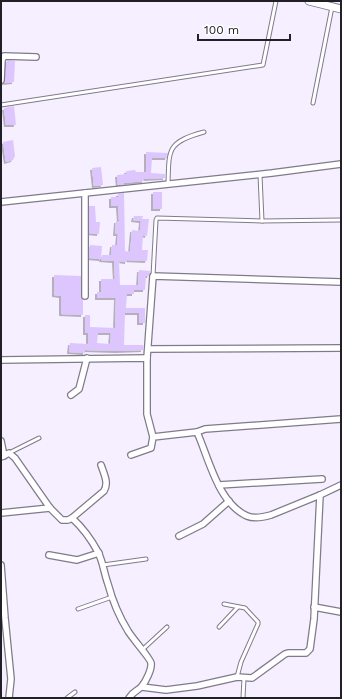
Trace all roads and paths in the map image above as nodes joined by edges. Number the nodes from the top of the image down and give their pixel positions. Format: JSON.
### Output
{"nodes":[{"id":1,"x":276,"y":1,"type":"edge"},
{"id":2,"x":309,"y":1,"type":"edge"},
{"id":3,"x":332,"y":7,"type":"junction"},
{"id":4,"x":341,"y":8,"type":"edge"},
{"id":5,"x":36,"y":57,"type":"dead end"},
{"id":6,"x":1,"y":80,"type":"edge"},
{"id":7,"x":313,"y":104,"type":"dead end"},
{"id":8,"x":1,"y":105,"type":"edge"},
{"id":9,"x":204,"y":132,"type":"dead end"},
{"id":10,"x":341,"y":164,"type":"edge"},
{"id":11,"x":260,"y":174,"type":"junction"},
{"id":12,"x":168,"y":184,"type":"junction"},
{"id":13,"x":85,"y":193,"type":"junction"},
{"id":14,"x":1,"y":202,"type":"edge"},
{"id":15,"x":341,"y":220,"type":"edge"},
{"id":16,"x":262,"y":221,"type":"junction"},
{"id":17,"x":153,"y":276,"type":"junction"},
{"id":18,"x":341,"y":282,"type":"edge"},
{"id":19,"x":85,"y":296,"type":"dead end"},
{"id":20,"x":341,"y":348,"type":"edge"},
{"id":21,"x":148,"y":349,"type":"junction"},
{"id":22,"x":86,"y":358,"type":"junction"},
{"id":23,"x":148,"y":358,"type":"junction"},
{"id":24,"x":1,"y":360,"type":"edge"},
{"id":25,"x":71,"y":395,"type":"dead end"},
{"id":26,"x":341,"y":419,"type":"edge"},
{"id":27,"x":197,"y":432,"type":"junction"},
{"id":28,"x":152,"y":437,"type":"junction"},
{"id":29,"x":39,"y":438,"type":"dead end"},
{"id":30,"x":1,"y":441,"type":"edge"},
{"id":31,"x":9,"y":453,"type":"junction"},
{"id":32,"x":131,"y":455,"type":"dead end"},
{"id":33,"x":2,"y":456,"type":"edge"},
{"id":34,"x":101,"y":465,"type":"dead end"},
{"id":35,"x":322,"y":479,"type":"dead end"},
{"id":36,"x":219,"y":485,"type":"junction"},
{"id":37,"x":341,"y":485,"type":"edge"},
{"id":38,"x":320,"y":495,"type":"junction"},
{"id":39,"x":229,"y":501,"type":"junction"},
{"id":40,"x":50,"y":508,"type":"junction"},
{"id":41,"x":1,"y":513,"type":"edge"},
{"id":42,"x":72,"y":518,"type":"junction"},
{"id":43,"x":179,"y":536,"type":"dead end"},
{"id":44,"x":99,"y":553,"type":"junction"},
{"id":45,"x":49,"y":555,"type":"dead end"},
{"id":46,"x":146,"y":559,"type":"dead end"},
{"id":47,"x":1,"y":565,"type":"edge"},
{"id":48,"x":103,"y":565,"type":"junction"},
{"id":49,"x":112,"y":597,"type":"junction"},
{"id":50,"x":224,"y":604,"type":"dead end"},
{"id":51,"x":238,"y":606,"type":"junction"},
{"id":52,"x":78,"y":608,"type":"dead end"},
{"id":53,"x":314,"y":608,"type":"junction"},
{"id":54,"x":341,"y":612,"type":"edge"},
{"id":55,"x":168,"y":627,"type":"dead end"},
{"id":56,"x":218,"y":627,"type":"dead end"},
{"id":57,"x":4,"y":644,"type":"edge"},
{"id":58,"x":142,"y":650,"type":"junction"},
{"id":59,"x":237,"y":677,"type":"junction"},
{"id":60,"x":244,"y":678,"type":"junction"},
{"id":61,"x":142,"y":687,"type":"junction"},
{"id":62,"x":75,"y":692,"type":"dead end"},
{"id":63,"x":9,"y":698,"type":"edge"},
{"id":64,"x":67,"y":698,"type":"edge"},
{"id":65,"x":129,"y":698,"type":"edge"},
{"id":66,"x":243,"y":698,"type":"edge"}],
"edges":[{"from":1,"to":8,"type":"lane"},
{"from":2,"to":3,"type":"street"},
{"from":3,"to":4,"type":"street"},
{"from":3,"to":7,"type":"lane"},
{"from":5,"to":6,"type":"street"},
{"from":9,"to":12,"type":"lane"},
{"from":10,"to":11,"type":"street"},
{"from":11,"to":12,"type":"street"},
{"from":11,"to":16,"type":"lane"},
{"from":12,"to":13,"type":"street"},
{"from":13,"to":14,"type":"street"},
{"from":13,"to":19,"type":"street"},
{"from":15,"to":16,"type":"lane"},
{"from":16,"to":17,"type":"lane"},
{"from":17,"to":18,"type":"street"},
{"from":17,"to":21,"type":"street"},
{"from":20,"to":21,"type":"street"},
{"from":21,"to":23,"type":"street"},
{"from":22,"to":23,"type":"street"},
{"from":22,"to":24,"type":"street"},
{"from":22,"to":25,"type":"street"},
{"from":23,"to":28,"type":"street"},
{"from":26,"to":27,"type":"street"},
{"from":27,"to":28,"type":"street"},
{"from":27,"to":36,"type":"street"},
{"from":28,"to":32,"type":"street"},
{"from":29,"to":31,"type":"lane"},
{"from":30,"to":33,"type":"street"},
{"from":31,"to":33,"type":"street"},
{"from":31,"to":40,"type":"street"},
{"from":34,"to":42,"type":"street"},
{"from":35,"to":36,"type":"street"},
{"from":36,"to":39,"type":"street"},
{"from":37,"to":38,"type":"street"},
{"from":38,"to":39,"type":"street"},
{"from":38,"to":53,"type":"street"},
{"from":39,"to":43,"type":"street"},
{"from":40,"to":41,"type":"street"},
{"from":40,"to":42,"type":"street"},
{"from":42,"to":44,"type":"street"},
{"from":44,"to":45,"type":"street"},
{"from":44,"to":48,"type":"street"},
{"from":46,"to":48,"type":"lane"},
{"from":47,"to":57,"type":"street"},
{"from":48,"to":49,"type":"street"},
{"from":49,"to":52,"type":"lane"},
{"from":49,"to":58,"type":"street"},
{"from":50,"to":51,"type":"lane"},
{"from":51,"to":56,"type":"lane"},
{"from":51,"to":59,"type":"lane"},
{"from":53,"to":54,"type":"street"},
{"from":53,"to":60,"type":"street"},
{"from":55,"to":58,"type":"lane"},
{"from":57,"to":63,"type":"street"},
{"from":58,"to":61,"type":"street"},
{"from":59,"to":60,"type":"street"},
{"from":59,"to":61,"type":"street"},
{"from":60,"to":66,"type":"lane"},
{"from":61,"to":65,"type":"street"},
{"from":62,"to":64,"type":"lane"}]}
